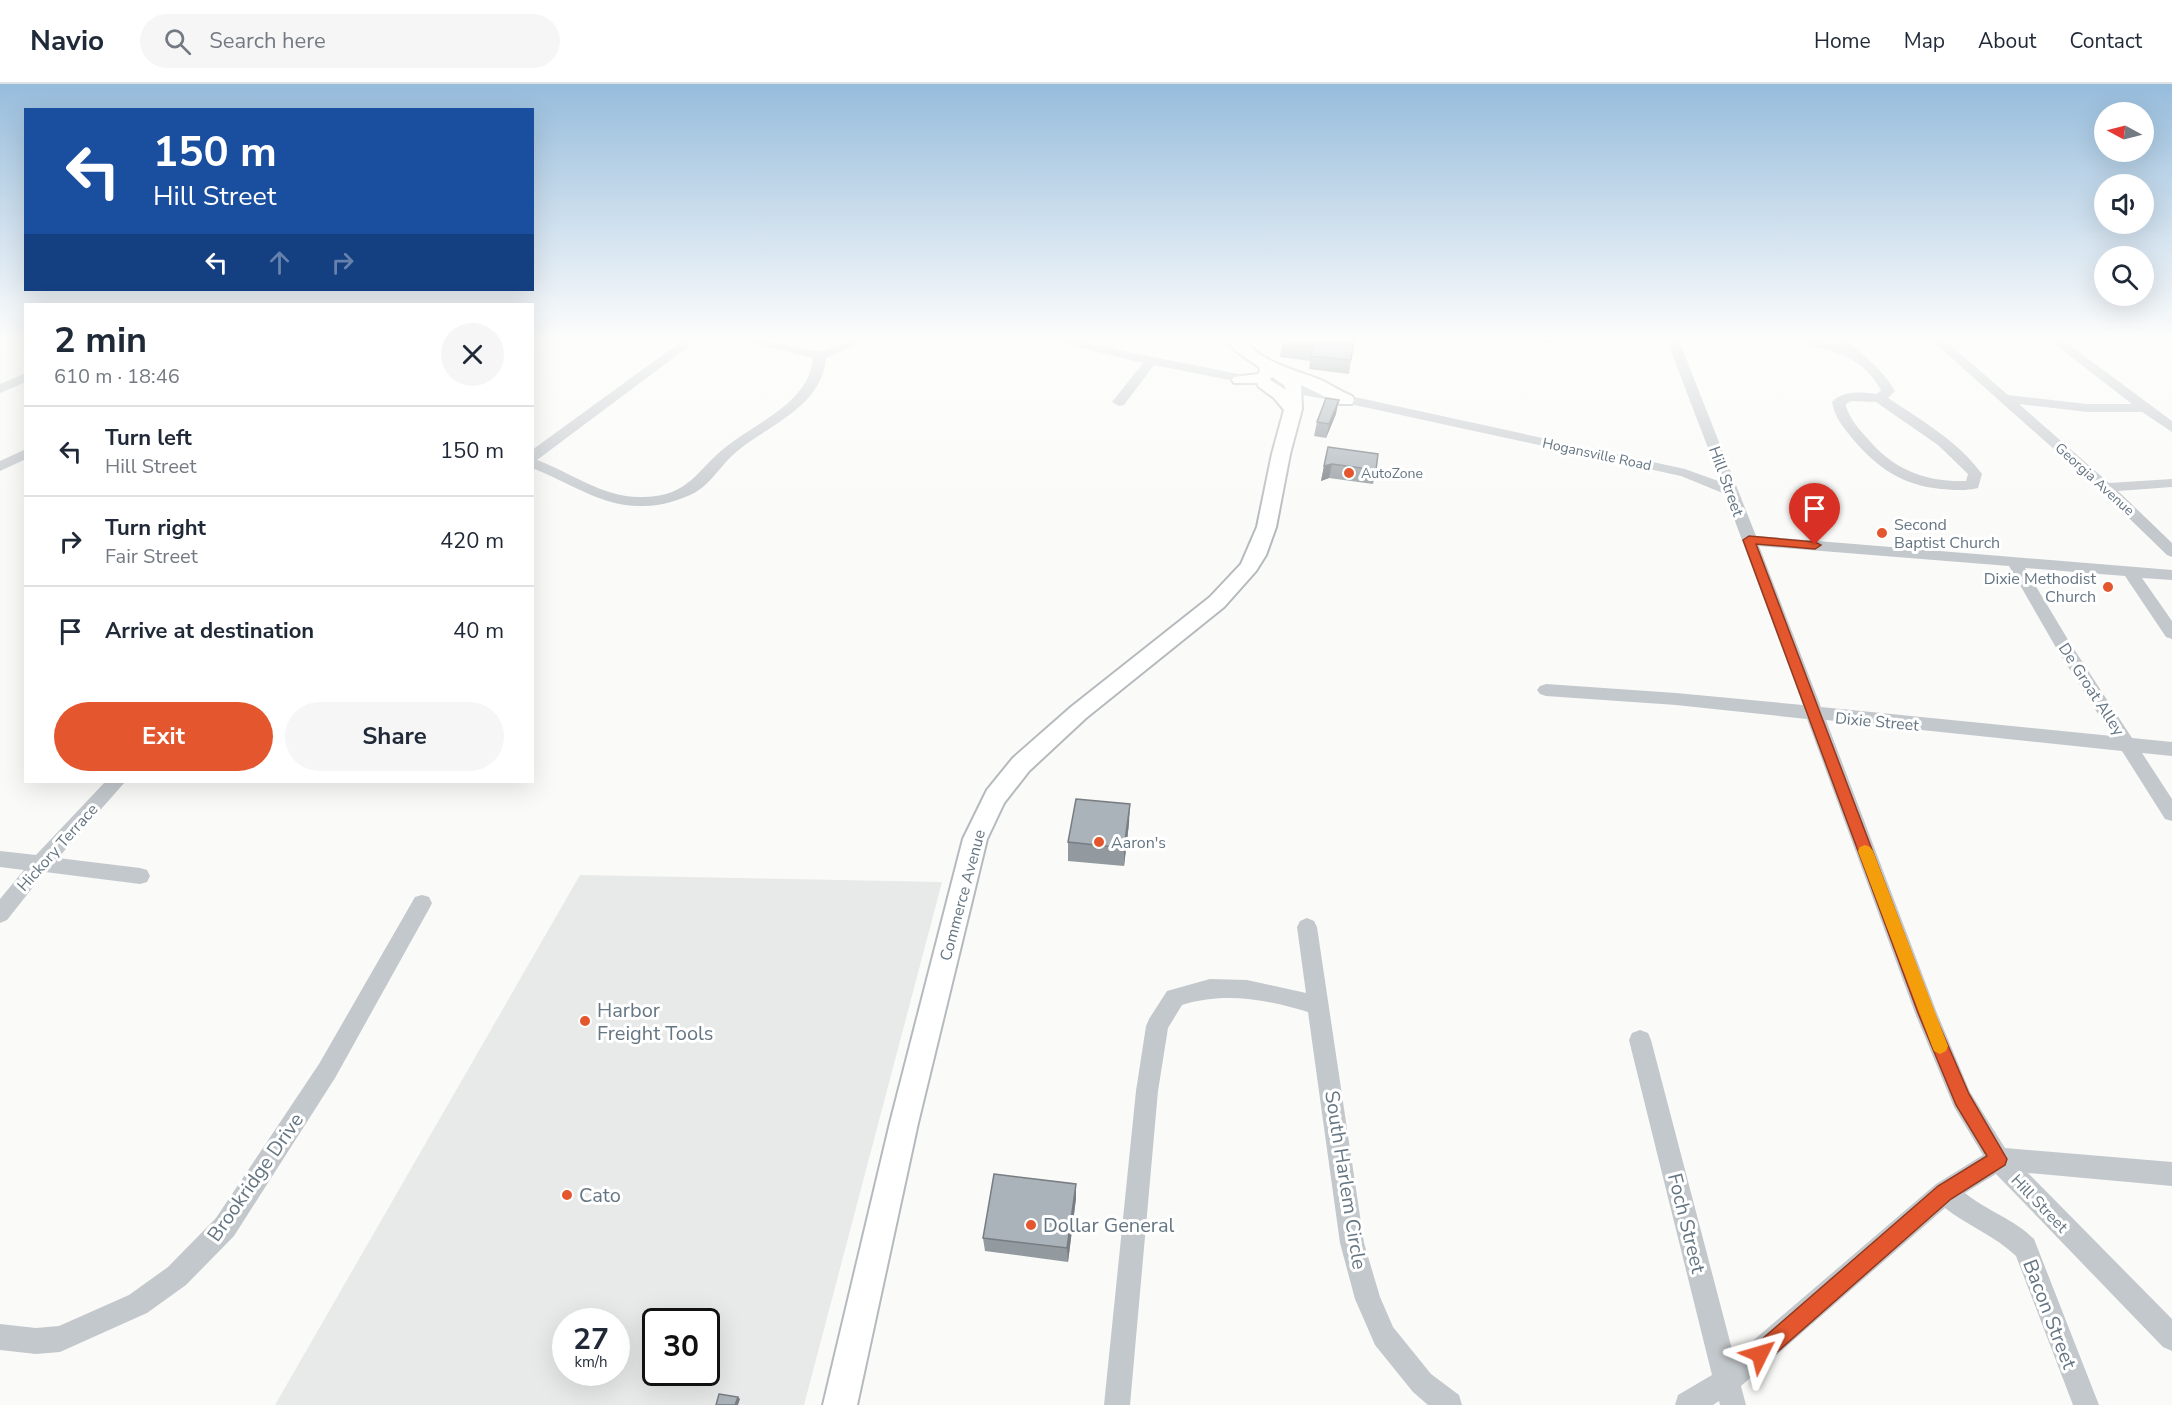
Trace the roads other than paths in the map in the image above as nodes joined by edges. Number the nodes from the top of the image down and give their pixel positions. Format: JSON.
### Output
{"nodes":[{"id":1,"x":1293,"y":399,"type":"edge"},
{"id":2,"x":2005,"y":399,"type":"edge"},
{"id":3,"x":610,"y":400,"type":"edge"},
{"id":4,"x":799,"y":400,"type":"edge"},
{"id":5,"x":1298,"y":400,"type":"edge"},
{"id":6,"x":1346,"y":400,"type":"joint"},
{"id":7,"x":1697,"y":400,"type":"edge"},
{"id":8,"x":1841,"y":400,"type":"edge"},
{"id":9,"x":1882,"y":400,"type":"edge"},
{"id":10,"x":2009,"y":400,"type":"edge"},
{"id":11,"x":2134,"y":400,"type":"edge"},
{"id":12,"x":2145,"y":408,"type":"junction"},
{"id":13,"x":2172,"y":428,"type":"edge"},
{"id":14,"x":24,"y":454,"type":"edge"},
{"id":15,"x":534,"y":456,"type":"edge"},
{"id":16,"x":534,"y":464,"type":"edge"},
{"id":17,"x":0,"y":466,"type":"edge"},
{"id":18,"x":2172,"y":483,"type":"edge"},
{"id":19,"x":2106,"y":488,"type":"junction"},
{"id":20,"x":1730,"y":491,"type":"junction"},
{"id":21,"x":1749,"y":540,"type":"junction"},
{"id":22,"x":2172,"y":552,"type":"edge"},
{"id":23,"x":2014,"y":562,"type":"junction"},
{"id":24,"x":2130,"y":572,"type":"junction"},
{"id":25,"x":2172,"y":575,"type":"edge"},
{"id":26,"x":2172,"y":633,"type":"edge"},
{"id":27,"x":1546,"y":690,"type":"dead end"},
{"id":28,"x":1814,"y":715,"type":"junction"},
{"id":29,"x":2128,"y":744,"type":"junction"},
{"id":30,"x":2172,"y":748,"type":"edge"},
{"id":31,"x":115,"y":783,"type":"edge"},
{"id":32,"x":2172,"y":814,"type":"edge"},
{"id":33,"x":0,"y":859,"type":"edge"},
{"id":34,"x":40,"y":864,"type":"junction"},
{"id":35,"x":140,"y":876,"type":"dead end"},
{"id":36,"x":422,"y":903,"type":"dead end"},
{"id":37,"x":0,"y":914,"type":"edge"},
{"id":38,"x":1308,"y":927,"type":"dead end"},
{"id":39,"x":1319,"y":1006,"type":"junction"},
{"id":40,"x":1640,"y":1040,"type":"dead end"},
{"id":41,"x":1998,"y":1159,"type":"junction"},
{"id":42,"x":2172,"y":1174,"type":"edge"},
{"id":43,"x":1945,"y":1192,"type":"junction"},
{"id":44,"x":0,"y":1337,"type":"edge"},
{"id":45,"x":2172,"y":1338,"type":"edge"},
{"id":46,"x":1727,"y":1381,"type":"junction"},
{"id":47,"x":840,"y":1405,"type":"edge"},
{"id":48,"x":1117,"y":1405,"type":"edge"},
{"id":49,"x":1449,"y":1405,"type":"edge"},
{"id":50,"x":1688,"y":1405,"type":"edge"},
{"id":51,"x":1733,"y":1405,"type":"edge"},
{"id":52,"x":2086,"y":1405,"type":"edge"}],
"edges":[{"from":1,"to":47,"type":"main road","name":"Commerce Avenue"},
{"from":2,"to":19,"type":"street","name":"Georgia Avenue"},
{"from":3,"to":15,"type":"street"},
{"from":4,"to":16,"type":"street"},
{"from":5,"to":6,"type":"main road"},
{"from":6,"to":20,"type":"street","name":"Hogansville Road"},
{"from":7,"to":20,"type":"street","name":"Hill Street"},
{"from":8,"to":9,"type":"street"},
{"from":10,"to":12,"type":"street"},
{"from":11,"to":12,"type":"street"},
{"from":12,"to":13,"type":"street"},
{"from":14,"to":17,"type":"street"},
{"from":18,"to":19,"type":"street"},
{"from":19,"to":22,"type":"street","name":"Georgia Avenue"},
{"from":20,"to":21,"type":"street","name":"Hill Street"},
{"from":21,"to":23,"type":"street"},
{"from":21,"to":28,"type":"street","name":"Hill Street"},
{"from":23,"to":24,"type":"street"},
{"from":23,"to":29,"type":"street","name":"De Groat Alley"},
{"from":24,"to":25,"type":"street"},
{"from":24,"to":26,"type":"street"},
{"from":27,"to":28,"type":"street","name":"Dixie Street"},
{"from":28,"to":29,"type":"street","name":"Dixie Street"},
{"from":28,"to":41,"type":"street","name":"Hill Street"},
{"from":29,"to":30,"type":"street","name":"Dixie Street"},
{"from":29,"to":32,"type":"street","name":"De Groat Alley"},
{"from":31,"to":34,"type":"street","name":"Hickory Terrace"},
{"from":33,"to":34,"type":"street"},
{"from":34,"to":35,"type":"street"},
{"from":34,"to":37,"type":"street","name":"Hickory Terrace"},
{"from":36,"to":44,"type":"street","name":"Brookridge Drive"},
{"from":38,"to":39,"type":"street","name":"South Harlem Circle"},
{"from":39,"to":48,"type":"street"},
{"from":39,"to":49,"type":"street","name":"South Harlem Circle"},
{"from":40,"to":46,"type":"street","name":"Foch Street"},
{"from":41,"to":42,"type":"street"},
{"from":41,"to":43,"type":"street"},
{"from":41,"to":45,"type":"street","name":"Hill Street"},
{"from":43,"to":46,"type":"street"},
{"from":43,"to":52,"type":"street","name":"Bacon Street"},
{"from":46,"to":50,"type":"street"},
{"from":46,"to":51,"type":"street","name":"Foch Street"}]}
